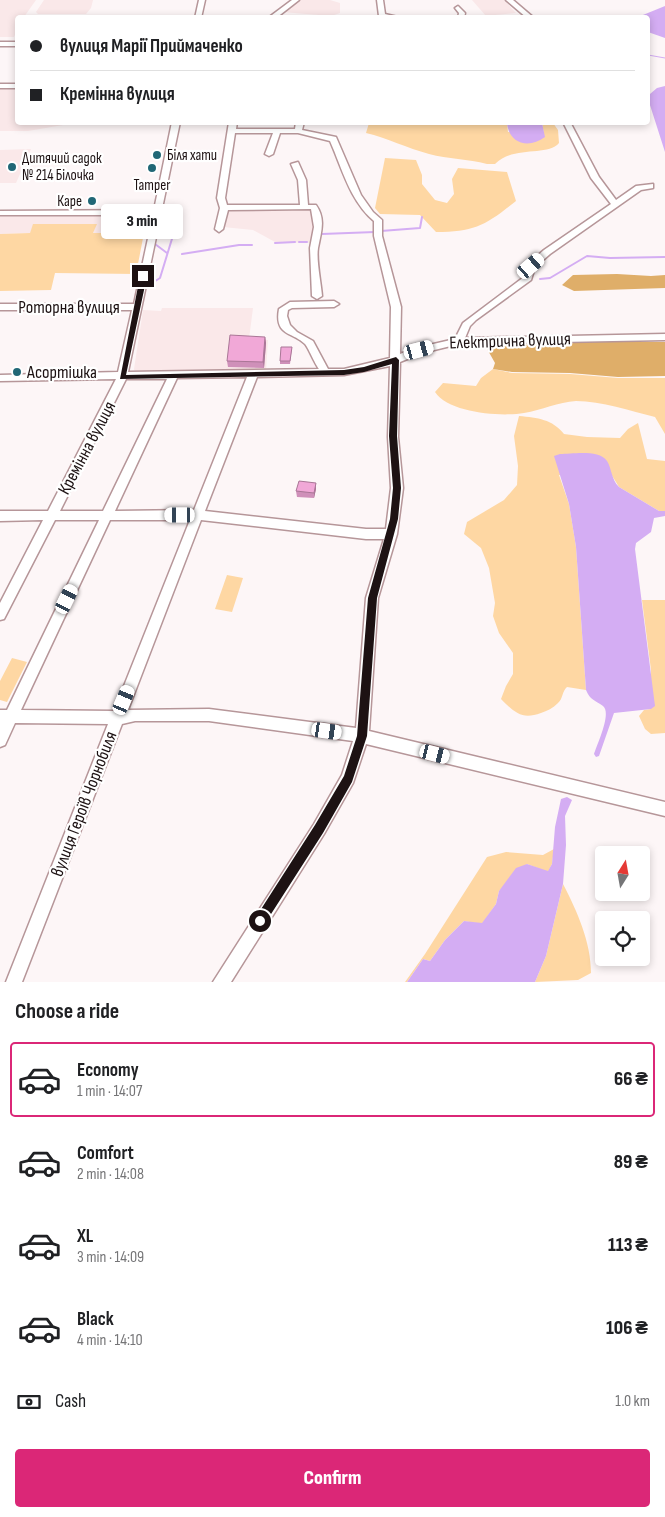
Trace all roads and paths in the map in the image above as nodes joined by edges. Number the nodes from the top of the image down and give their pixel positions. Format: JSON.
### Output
{"nodes":[{"id":1,"x":202,"y":0,"type":"edge"},
{"id":2,"x":296,"y":0,"type":"edge"},
{"id":3,"x":380,"y":0,"type":"edge"},
{"id":4,"x":509,"y":0,"type":"edge"},
{"id":5,"x":458,"y":8,"type":"dead end"},
{"id":6,"x":199,"y":15,"type":"edge"},
{"id":7,"x":276,"y":15,"type":"edge"},
{"id":8,"x":381,"y":15,"type":"edge"},
{"id":9,"x":462,"y":15,"type":"edge"},
{"id":10,"x":527,"y":15,"type":"edge"},
{"id":11,"x":0,"y":44,"type":"edge"},
{"id":12,"x":15,"y":44,"type":"edge"},
{"id":13,"x":0,"y":86,"type":"edge"},
{"id":14,"x":15,"y":86,"type":"edge"},
{"id":15,"x":175,"y":125,"type":"edge"},
{"id":16,"x":568,"y":125,"type":"edge"},
{"id":17,"x":233,"y":127,"type":"edge"},
{"id":18,"x":299,"y":127,"type":"edge"},
{"id":19,"x":276,"y":131,"type":"junction"},
{"id":20,"x":270,"y":154,"type":"dead end"},
{"id":21,"x":295,"y":164,"type":"dead end"},
{"id":22,"x":650,"y":186,"type":"dead end"},
{"id":23,"x":615,"y":204,"type":"junction"},
{"id":24,"x":304,"y":207,"type":"junction"},
{"id":25,"x":224,"y":208,"type":"junction"},
{"id":26,"x":0,"y":212,"type":"edge"},
{"id":27,"x":157,"y":212,"type":"junction"},
{"id":28,"x":219,"y":228,"type":"dead end"},
{"id":29,"x":317,"y":296,"type":"dead end"},
{"id":30,"x":138,"y":301,"type":"junction"},
{"id":31,"x":334,"y":304,"type":"dead end"},
{"id":32,"x":0,"y":307,"type":"edge"},
{"id":33,"x":665,"y":337,"type":"edge"},
{"id":34,"x":459,"y":341,"type":"junction"},
{"id":35,"x":396,"y":360,"type":"junction"},
{"id":36,"x":326,"y":373,"type":"junction"},
{"id":37,"x":253,"y":374,"type":"junction"},
{"id":38,"x":174,"y":376,"type":"junction"},
{"id":39,"x":122,"y":377,"type":"junction"},
{"id":40,"x":0,"y":378,"type":"edge"},
{"id":41,"x":198,"y":515,"type":"junction"},
{"id":42,"x":0,"y":516,"type":"edge"},
{"id":43,"x":51,"y":516,"type":"junction"},
{"id":44,"x":107,"y":516,"type":"junction"},
{"id":45,"x":391,"y":534,"type":"junction"},
{"id":46,"x":0,"y":615,"type":"edge"},
{"id":47,"x":6,"y":716,"type":"edge"},
{"id":48,"x":117,"y":718,"type":"junction"},
{"id":49,"x":362,"y":736,"type":"junction"},
{"id":50,"x":0,"y":740,"type":"edge"},
{"id":51,"x":665,"y":809,"type":"edge"},
{"id":52,"x":14,"y":982,"type":"edge"},
{"id":53,"x":221,"y":982,"type":"edge"}],
"edges":[{"from":1,"to":6,"type":"street"},
{"from":2,"to":7,"type":"street"},
{"from":3,"to":8,"type":"street"},
{"from":4,"to":10,"type":"street"},
{"from":5,"to":9,"type":"street"},
{"from":11,"to":12,"type":"street"},
{"from":13,"to":14,"type":"street"},
{"from":15,"to":27,"type":"street","name":"Кремінна вулиця"},
{"from":16,"to":23,"type":"street"},
{"from":17,"to":19,"type":"street"},
{"from":17,"to":25,"type":"street"},
{"from":18,"to":19,"type":"street"},
{"from":18,"to":35,"type":"street"},
{"from":19,"to":20,"type":"street"},
{"from":21,"to":24,"type":"street"},
{"from":22,"to":23,"type":"street"},
{"from":23,"to":34,"type":"street"},
{"from":24,"to":25,"type":"street"},
{"from":24,"to":29,"type":"street"},
{"from":25,"to":28,"type":"street"},
{"from":26,"to":27,"type":"street"},
{"from":27,"to":30,"type":"street","name":"Кремінна вулиця"},
{"from":30,"to":32,"type":"street","name":"Роторна вулиця"},
{"from":30,"to":39,"type":"street","name":"Кремінна вулиця"},
{"from":31,"to":36,"type":"street"},
{"from":33,"to":34,"type":"street","name":"Електрична вулиця"},
{"from":34,"to":35,"type":"street","name":"Електрична вулиця"},
{"from":35,"to":36,"type":"street","name":"Електрична вулиця"},
{"from":35,"to":45,"type":"street"},
{"from":36,"to":37,"type":"street","name":"Електрична вулиця"},
{"from":37,"to":38,"type":"street","name":"Електрична вулиця"},
{"from":37,"to":41,"type":"street","name":"вулиця Героїв Чорнобиля"},
{"from":38,"to":39,"type":"street","name":"Електрична вулиця"},
{"from":38,"to":44,"type":"street"},
{"from":39,"to":40,"type":"street","name":"Електрична вулиця"},
{"from":39,"to":43,"type":"street","name":"Кремінна вулиця"},
{"from":41,"to":44,"type":"street"},
{"from":41,"to":45,"type":"street"},
{"from":41,"to":48,"type":"street","name":"вулиця Героїв Чорнобиля"},
{"from":42,"to":43,"type":"street"},
{"from":43,"to":44,"type":"street"},
{"from":43,"to":46,"type":"street","name":"Кремінна вулиця"},
{"from":44,"to":47,"type":"street"},
{"from":45,"to":49,"type":"street"},
{"from":47,"to":48,"type":"street"},
{"from":47,"to":50,"type":"street"},
{"from":48,"to":49,"type":"street"},
{"from":48,"to":52,"type":"street","name":"вулиця Героїв Чорнобиля"},
{"from":49,"to":51,"type":"street"},
{"from":49,"to":53,"type":"street"}]}
